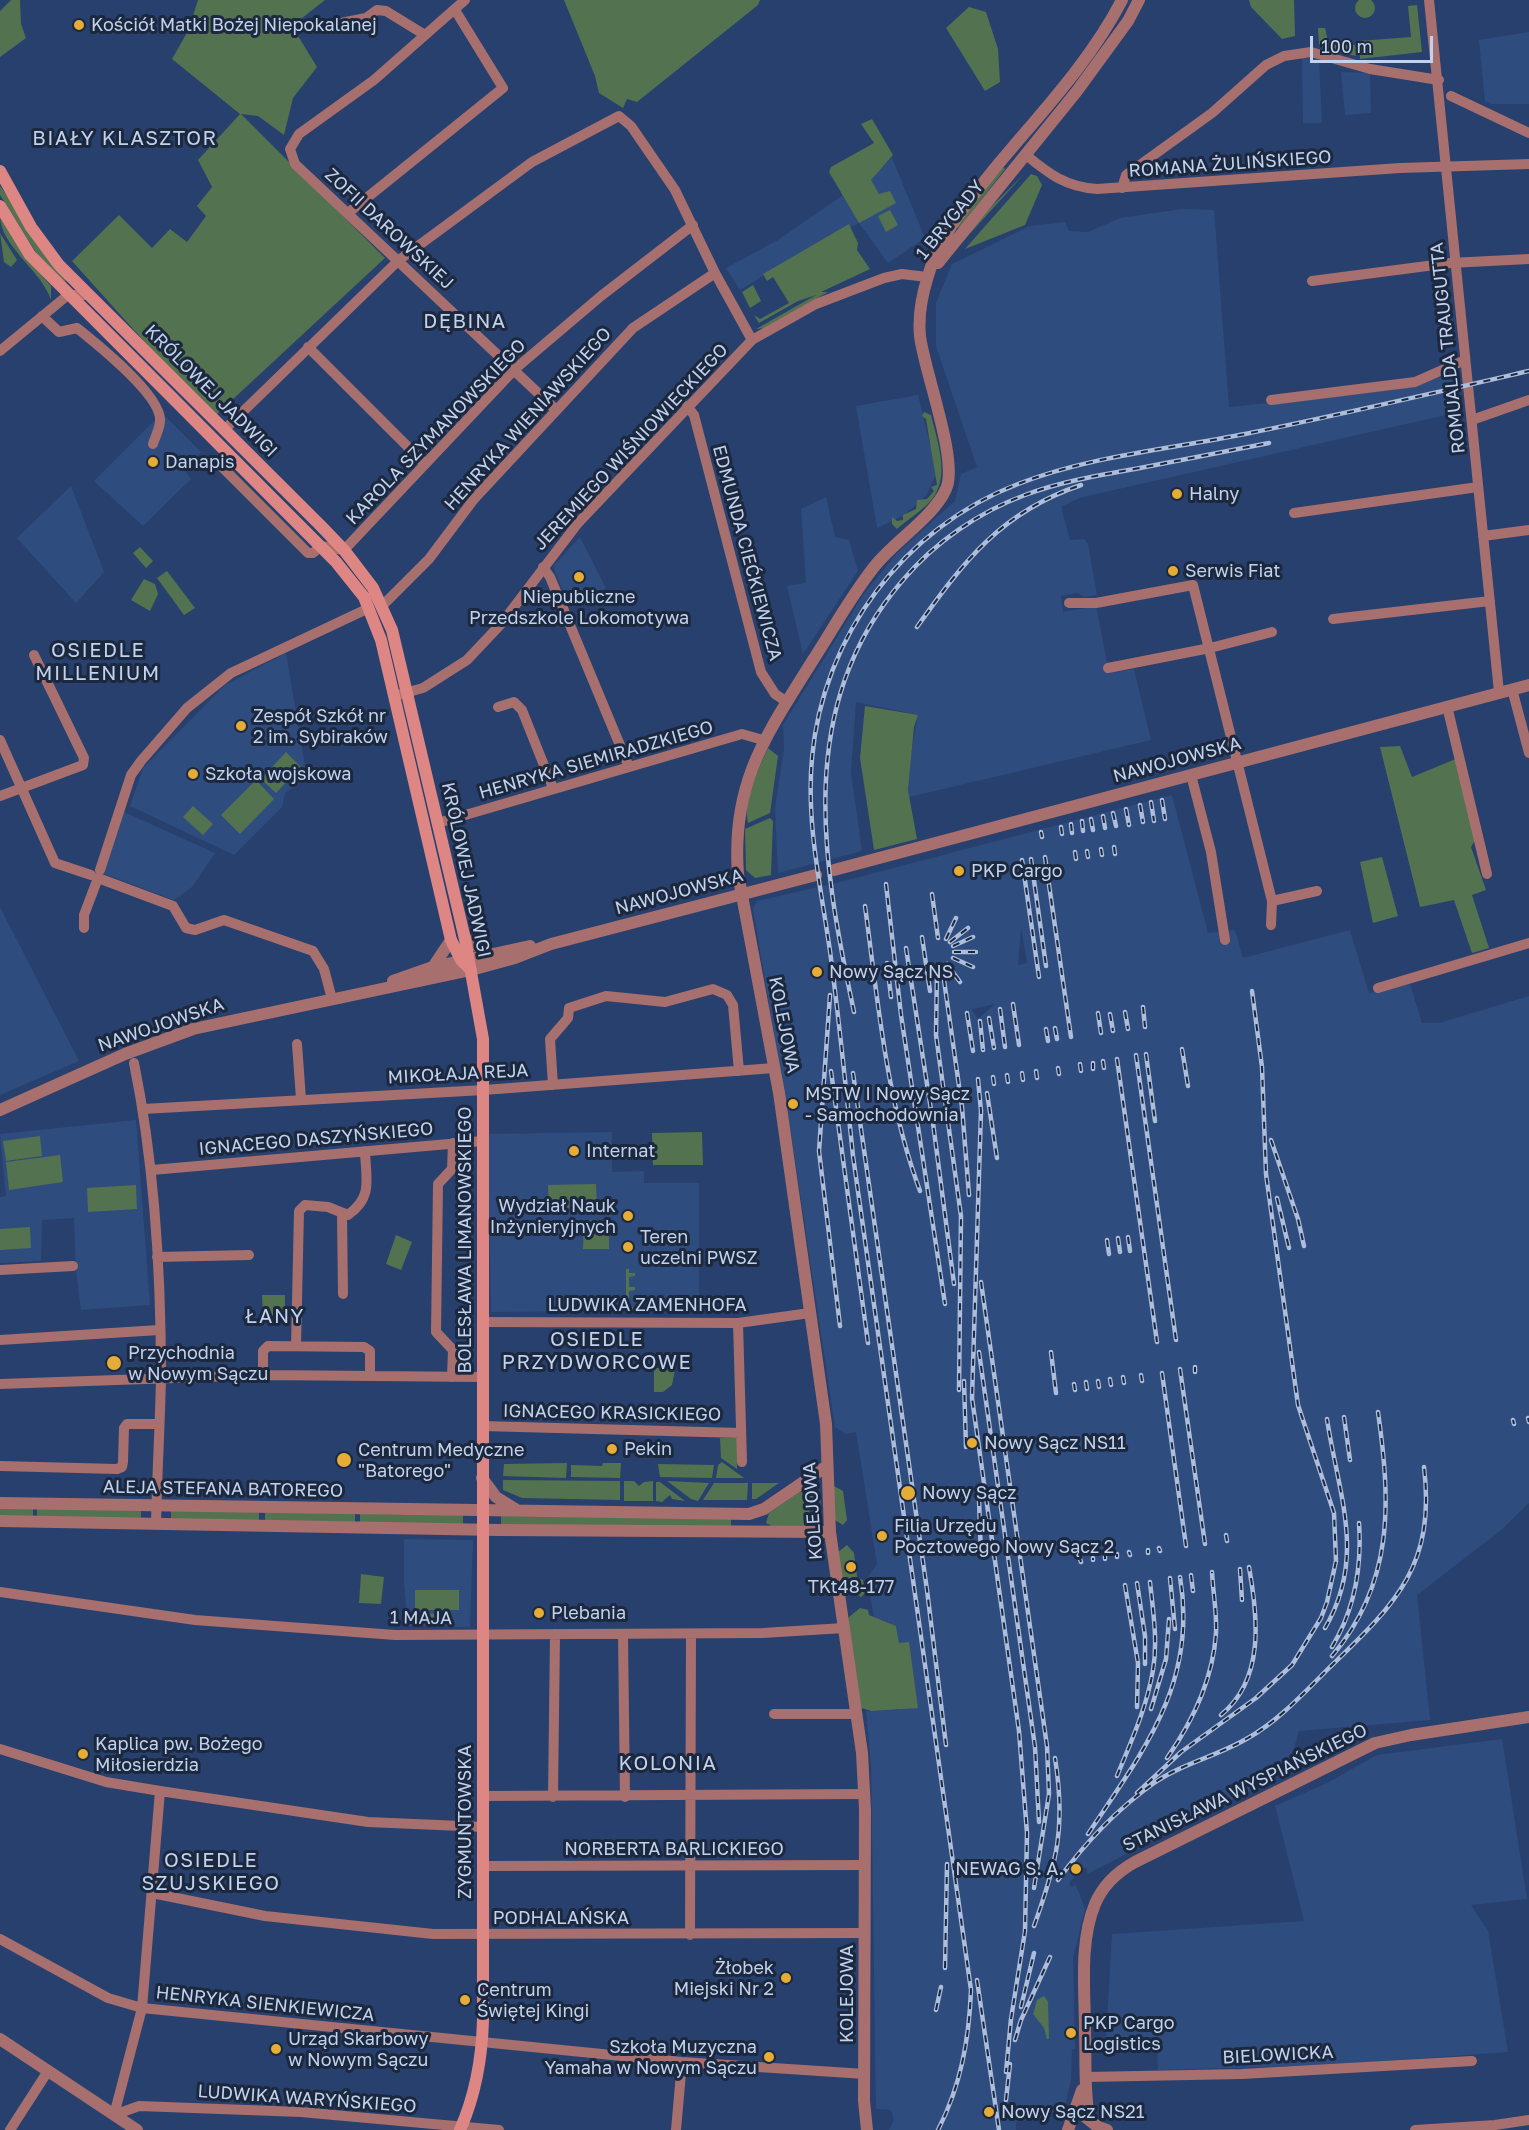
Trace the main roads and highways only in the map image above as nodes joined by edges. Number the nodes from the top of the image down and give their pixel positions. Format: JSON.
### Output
{"nodes":[{"id":1,"x":0,"y":171,"type":"edge"},
{"id":2,"x":0,"y":206,"type":"edge"},
{"id":3,"x":467,"y":963,"type":"junction"},
{"id":4,"x":482,"y":1511,"type":"joint"},
{"id":5,"x":461,"y":2128,"type":"edge"}],
"edges":[{"from":1,"to":3,"type":"main road","name":"KRÓLOWEJ JADWIGI"},
{"from":2,"to":3,"type":"main road","name":"KRÓLOWEJ JADWIGI"},
{"from":3,"to":4,"type":"main road","name":"BOLESŁAWA LIMANOWSKIEGO"},
{"from":4,"to":5,"type":"main road","name":"ZYGMUNTOWSKA"}]}
